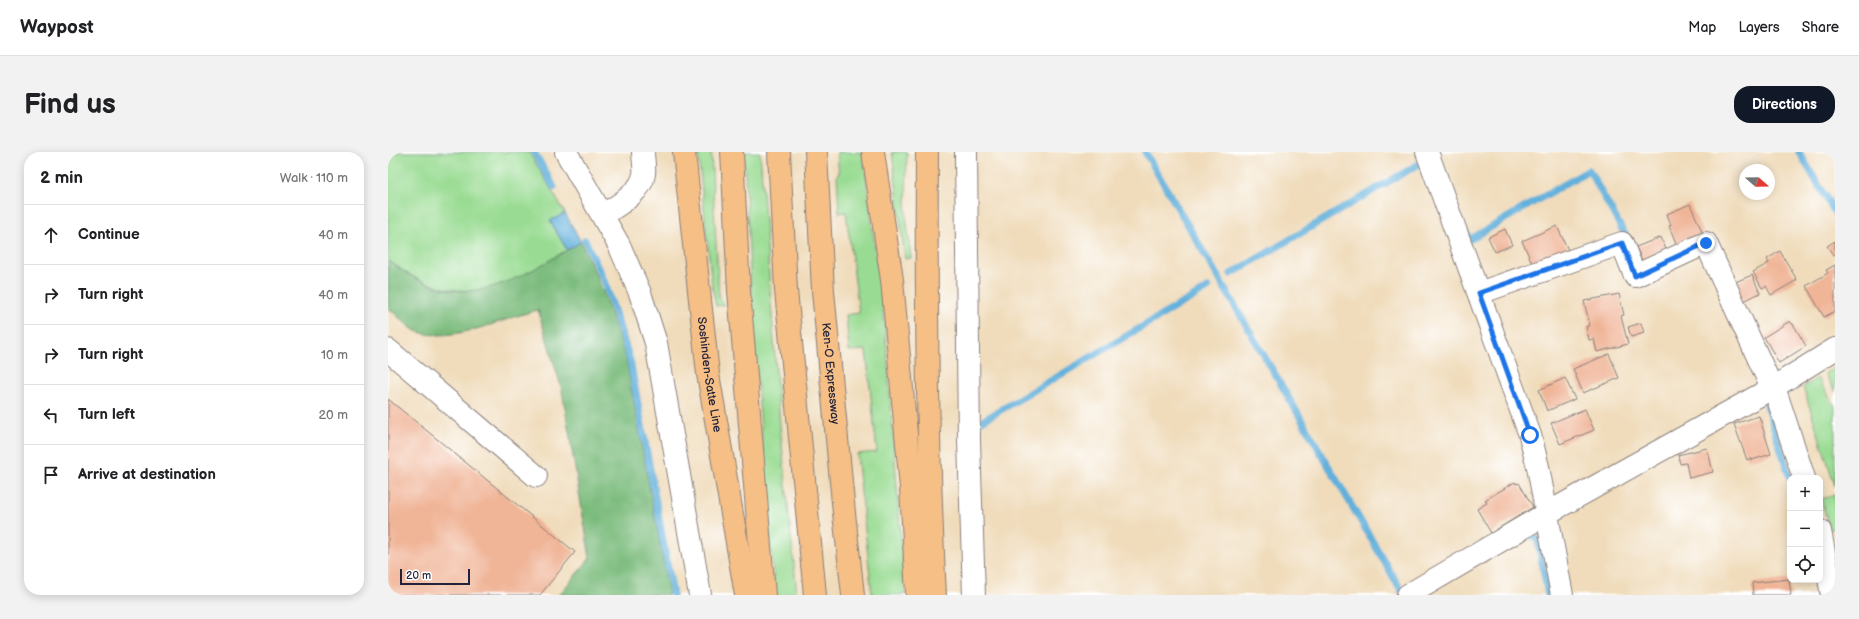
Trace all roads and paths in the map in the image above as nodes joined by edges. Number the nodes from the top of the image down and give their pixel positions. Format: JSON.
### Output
{"nodes":[{"id":1,"x":566,"y":152,"type":"edge"},
{"id":2,"x":643,"y":152,"type":"edge"},
{"id":3,"x":684,"y":152,"type":"edge"},
{"id":4,"x":732,"y":152,"type":"edge"},
{"id":5,"x":779,"y":152,"type":"edge"},
{"id":6,"x":816,"y":152,"type":"edge"},
{"id":7,"x":873,"y":152,"type":"edge"},
{"id":8,"x":927,"y":152,"type":"edge"},
{"id":9,"x":966,"y":152,"type":"edge"},
{"id":10,"x":1427,"y":152,"type":"edge"},
{"id":11,"x":603,"y":215,"type":"junction"},
{"id":12,"x":1479,"y":293,"type":"junction"},
{"id":13,"x":1835,"y":349,"type":"edge"},
{"id":14,"x":390,"y":355,"type":"edge"},
{"id":15,"x":1773,"y":388,"type":"junction"},
{"id":16,"x":1803,"y":475,"type":"edge"},
{"id":17,"x":536,"y":476,"type":"dead end"},
{"id":18,"x":1546,"y":514,"type":"junction"},
{"id":19,"x":1823,"y":547,"type":"edge"},
{"id":20,"x":700,"y":595,"type":"edge"},
{"id":21,"x":746,"y":595,"type":"edge"},
{"id":22,"x":764,"y":595,"type":"edge"},
{"id":23,"x":814,"y":595,"type":"edge"},
{"id":24,"x":853,"y":595,"type":"edge"},
{"id":25,"x":917,"y":595,"type":"edge"},
{"id":26,"x":935,"y":595,"type":"edge"},
{"id":27,"x":974,"y":595,"type":"edge"},
{"id":28,"x":1408,"y":595,"type":"edge"},
{"id":29,"x":1562,"y":595,"type":"edge"},
{"id":30,"x":1832,"y":595,"type":"edge"}],
"edges":[{"from":1,"to":11,"type":"street"},
{"from":2,"to":11,"type":"street"},
{"from":3,"to":21,"type":"main road","name":"Soshinden-Satte Line"},
{"from":4,"to":22,"type":"main road"},
{"from":5,"to":23,"type":"main road"},
{"from":6,"to":24,"type":"main road","name":"Ken-O Expressway"},
{"from":7,"to":25,"type":"main road"},
{"from":8,"to":26,"type":"main road"},
{"from":9,"to":27,"type":"street"},
{"from":10,"to":12,"type":"street"},
{"from":11,"to":20,"type":"street"},
{"from":12,"to":15,"type":"street"},
{"from":12,"to":18,"type":"street"},
{"from":13,"to":15,"type":"street"},
{"from":14,"to":17,"type":"street"},
{"from":15,"to":16,"type":"street"},
{"from":15,"to":18,"type":"street"},
{"from":18,"to":28,"type":"street"},
{"from":18,"to":29,"type":"street"},
{"from":19,"to":30,"type":"street"}]}
